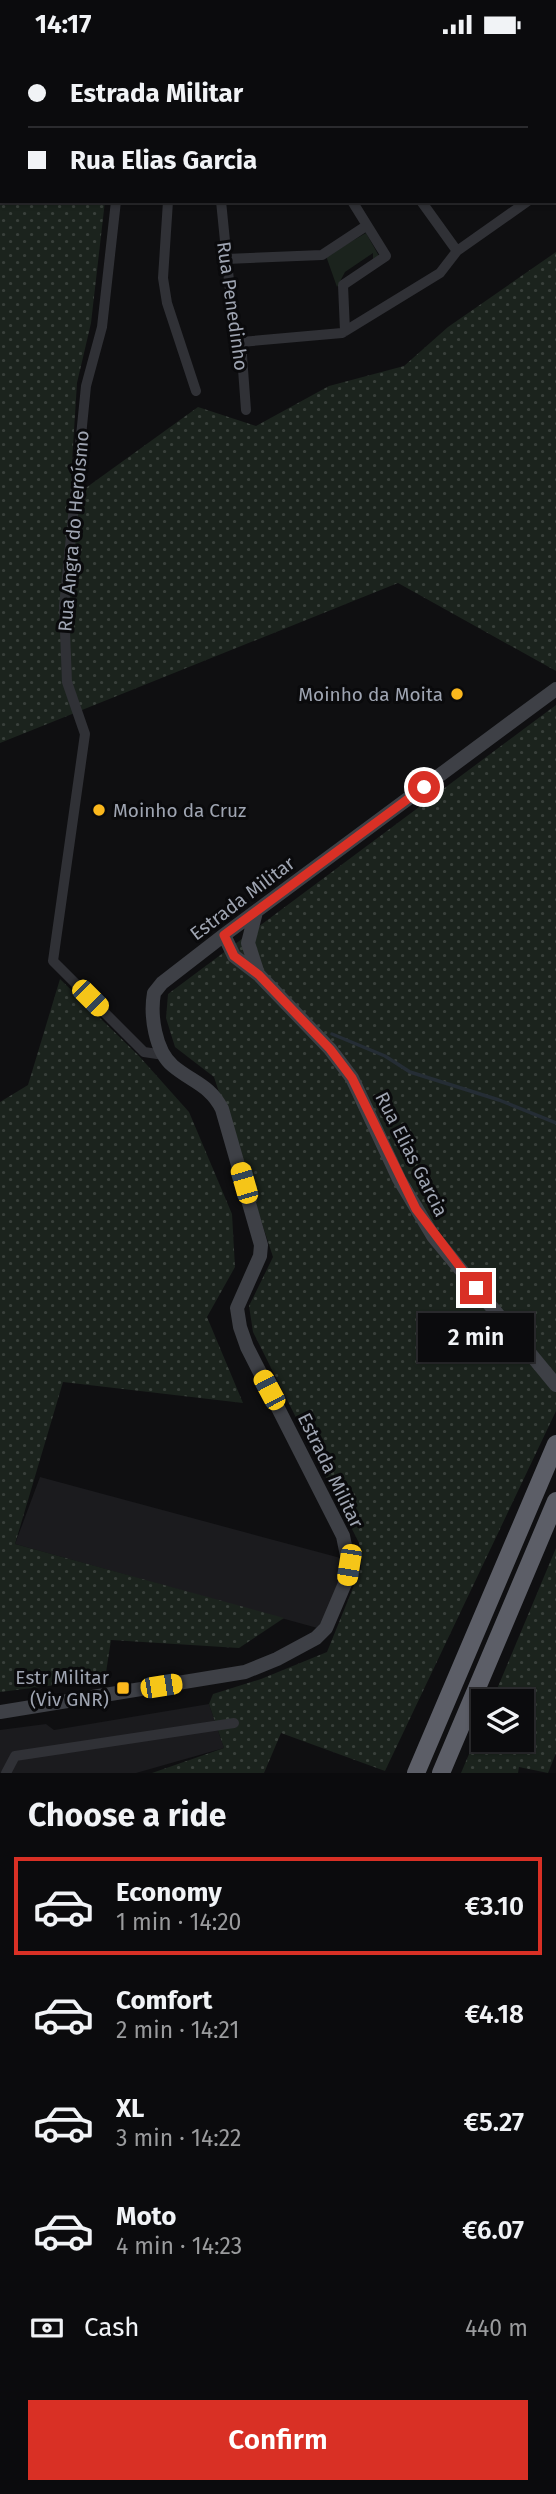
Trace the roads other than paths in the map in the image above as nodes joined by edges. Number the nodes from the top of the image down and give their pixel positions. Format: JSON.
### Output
{"nodes":[{"id":1,"x":116,"y":203,"type":"edge"},
{"id":2,"x":167,"y":203,"type":"edge"},
{"id":3,"x":221,"y":203,"type":"edge"},
{"id":4,"x":353,"y":203,"type":"edge"},
{"id":5,"x":422,"y":203,"type":"edge"},
{"id":6,"x":525,"y":203,"type":"edge"},
{"id":7,"x":366,"y":226,"type":"junction"},
{"id":8,"x":457,"y":251,"type":"junction"},
{"id":9,"x":226,"y":259,"type":"junction"},
{"id":10,"x":345,"y":331,"type":"junction"},
{"id":11,"x":241,"y":342,"type":"junction"},
{"id":12,"x":196,"y":391,"type":"dead end"},
{"id":13,"x":246,"y":410,"type":"dead end"},
{"id":14,"x":556,"y":689,"type":"edge"},
{"id":15,"x":256,"y":912,"type":"junction"},
{"id":16,"x":224,"y":935,"type":"junction"},
{"id":17,"x":193,"y":959,"type":"junction"},
{"id":18,"x":250,"y":966,"type":"junction"},
{"id":19,"x":164,"y":1055,"type":"junction"},
{"id":20,"x":556,"y":1385,"type":"edge"},
{"id":21,"x":556,"y":1444,"type":"edge"},
{"id":22,"x":556,"y":1501,"type":"edge"},
{"id":23,"x":0,"y":1712,"type":"edge"},
{"id":24,"x":234,"y":1724,"type":"dead end"},
{"id":25,"x":6,"y":1773,"type":"edge"},
{"id":26,"x":416,"y":1773,"type":"edge"},
{"id":27,"x":441,"y":1773,"type":"edge"}],
"edges":[{"from":1,"to":19,"type":"street","name":"Rua Angra do Heroísmo"},
{"from":2,"to":12,"type":"street"},
{"from":3,"to":9,"type":"street","name":"Rua Penedinho"},
{"from":4,"to":7,"type":"street"},
{"from":5,"to":8,"type":"street"},
{"from":6,"to":8,"type":"street"},
{"from":7,"to":9,"type":"street"},
{"from":7,"to":10,"type":"street"},
{"from":8,"to":10,"type":"street"},
{"from":9,"to":11,"type":"street","name":"Rua Penedinho"},
{"from":10,"to":11,"type":"street"},
{"from":11,"to":13,"type":"street","name":"Rua Penedinho"},
{"from":14,"to":15,"type":"street","name":"Estrada Militar"},
{"from":15,"to":16,"type":"street","name":"Estrada Militar"},
{"from":15,"to":18,"type":"street"},
{"from":16,"to":17,"type":"street","name":"Estrada Militar"},
{"from":16,"to":18,"type":"street","name":"Rua Elias Garcia"},
{"from":17,"to":18,"type":"street"},
{"from":17,"to":19,"type":"street","name":"Estrada Militar"},
{"from":18,"to":20,"type":"street","name":"Rua Elias Garcia"},
{"from":19,"to":23,"type":"street","name":"Estrada Militar"},
{"from":21,"to":26,"type":"highway"},
{"from":22,"to":27,"type":"highway"},
{"from":24,"to":25,"type":"street"}]}
